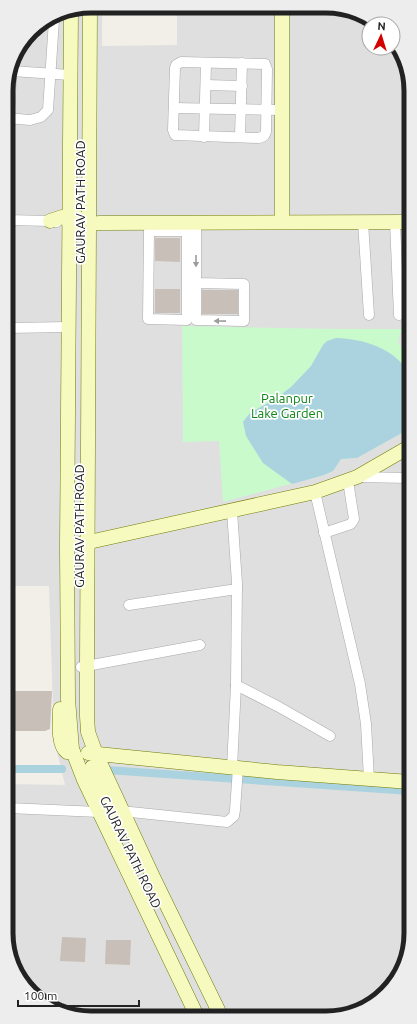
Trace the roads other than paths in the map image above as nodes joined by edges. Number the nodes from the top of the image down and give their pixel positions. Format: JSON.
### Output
{"nodes":[{"id":1,"x":90,"y":13,"type":"edge"},
{"id":2,"x":282,"y":13,"type":"edge"},
{"id":3,"x":81,"y":14,"type":"edge"},
{"id":4,"x":70,"y":16,"type":"edge"},
{"id":5,"x":64,"y":18,"type":"edge"},
{"id":6,"x":54,"y":22,"type":"edge"},
{"id":7,"x":206,"y":63,"type":"junction"},
{"id":8,"x":242,"y":63,"type":"junction"},
{"id":9,"x":17,"y":68,"type":"edge"},
{"id":10,"x":61,"y":75,"type":"junction"},
{"id":11,"x":206,"y":85,"type":"junction"},
{"id":12,"x":242,"y":86,"type":"junction"},
{"id":13,"x":174,"y":108,"type":"junction"},
{"id":14,"x":205,"y":109,"type":"junction"},
{"id":15,"x":241,"y":110,"type":"junction"},
{"id":16,"x":266,"y":110,"type":"junction"},
{"id":17,"x":282,"y":110,"type":"junction"},
{"id":18,"x":13,"y":118,"type":"edge"},
{"id":19,"x":204,"y":136,"type":"junction"},
{"id":20,"x":240,"y":137,"type":"junction"},
{"id":21,"x":13,"y":220,"type":"edge"},
{"id":22,"x":75,"y":220,"type":"junction"},
{"id":23,"x":282,"y":222,"type":"junction"},
{"id":24,"x":363,"y":222,"type":"junction"},
{"id":25,"x":402,"y":222,"type":"edge"},
{"id":26,"x":190,"y":225,"type":"junction"},
{"id":27,"x":196,"y":283,"type":"junction"},
{"id":28,"x":369,"y":315,"type":"dead end"},
{"id":29,"x":399,"y":315,"type":"dead end"},
{"id":30,"x":64,"y":327,"type":"junction"},
{"id":31,"x":13,"y":328,"type":"edge"},
{"id":32,"x":404,"y":450,"type":"edge"},
{"id":33,"x":404,"y":478,"type":"edge"},
{"id":34,"x":352,"y":479,"type":"junction"},
{"id":35,"x":315,"y":492,"type":"junction"},
{"id":36,"x":232,"y":511,"type":"junction"},
{"id":37,"x":324,"y":533,"type":"junction"},
{"id":38,"x":78,"y":545,"type":"junction"},
{"id":39,"x":236,"y":588,"type":"junction"},
{"id":40,"x":129,"y":605,"type":"dead end"},
{"id":41,"x":200,"y":645,"type":"dead end"},
{"id":42,"x":84,"y":667,"type":"junction"},
{"id":43,"x":236,"y":685,"type":"junction"},
{"id":44,"x":330,"y":736,"type":"dead end"},
{"id":45,"x":70,"y":752,"type":"junction"},
{"id":46,"x":89,"y":766,"type":"junction"},
{"id":47,"x":236,"y":770,"type":"junction"},
{"id":48,"x":369,"y":779,"type":"junction"},
{"id":49,"x":404,"y":782,"type":"edge"},
{"id":50,"x":13,"y":808,"type":"edge"},
{"id":51,"x":121,"y":811,"type":"junction"},
{"id":52,"x":94,"y":812,"type":"junction"},
{"id":53,"x":185,"y":1011,"type":"edge"},
{"id":54,"x":195,"y":1011,"type":"edge"},
{"id":55,"x":209,"y":1011,"type":"edge"},
{"id":56,"x":219,"y":1011,"type":"edge"}],
"edges":[{"from":1,"to":22,"type":"street"},
{"from":2,"to":17,"type":"street"},
{"from":3,"to":22,"type":"street","name":"GAURAV PATH ROAD"},
{"from":4,"to":10,"type":"street","name":"GAURAV PATH ROAD"},
{"from":5,"to":10,"type":"street"},
{"from":6,"to":10,"type":"street"},
{"from":7,"to":8,"type":"street"},
{"from":7,"to":11,"type":"street"},
{"from":7,"to":13,"type":"street"},
{"from":8,"to":12,"type":"street"},
{"from":8,"to":16,"type":"street"},
{"from":9,"to":10,"type":"street"},
{"from":10,"to":18,"type":"street"},
{"from":10,"to":22,"type":"street","name":"GAURAV PATH ROAD"},
{"from":11,"to":12,"type":"street"},
{"from":11,"to":14,"type":"street"},
{"from":12,"to":15,"type":"street"},
{"from":13,"to":14,"type":"street"},
{"from":13,"to":19,"type":"street"},
{"from":14,"to":15,"type":"street"},
{"from":14,"to":19,"type":"street"},
{"from":15,"to":16,"type":"street"},
{"from":15,"to":20,"type":"street"},
{"from":16,"to":17,"type":"street"},
{"from":16,"to":20,"type":"street"},
{"from":17,"to":23,"type":"street"},
{"from":19,"to":20,"type":"street"},
{"from":21,"to":22,"type":"street"},
{"from":22,"to":26,"type":"street"},
{"from":22,"to":30,"type":"street","name":"GAURAV PATH ROAD"},
{"from":22,"to":38,"type":"street","name":"GAURAV PATH ROAD"},
{"from":23,"to":24,"type":"street"},
{"from":23,"to":26,"type":"street"},
{"from":24,"to":25,"type":"street"},
{"from":24,"to":28,"type":"street"},
{"from":25,"to":29,"type":"street"},
{"from":26,"to":26,"type":"street"},
{"from":26,"to":27,"type":"street","one_way":true},
{"from":27,"to":27,"type":"street","one_way":true},
{"from":30,"to":31,"type":"street"},
{"from":30,"to":38,"type":"street","name":"GAURAV PATH ROAD"},
{"from":30,"to":45,"type":"street"},
{"from":32,"to":34,"type":"street"},
{"from":33,"to":34,"type":"street"},
{"from":34,"to":35,"type":"street"},
{"from":34,"to":37,"type":"street"},
{"from":35,"to":36,"type":"street"},
{"from":35,"to":37,"type":"street"},
{"from":36,"to":38,"type":"street"},
{"from":36,"to":39,"type":"street"},
{"from":37,"to":48,"type":"street"},
{"from":38,"to":42,"type":"street","name":"GAURAV PATH ROAD"},
{"from":38,"to":45,"type":"street","name":"GAURAV PATH ROAD"},
{"from":39,"to":40,"type":"street"},
{"from":39,"to":43,"type":"street"},
{"from":41,"to":42,"type":"street"},
{"from":42,"to":46,"type":"street","name":"GAURAV PATH ROAD"},
{"from":43,"to":44,"type":"street"},
{"from":43,"to":47,"type":"street"},
{"from":45,"to":46,"type":"street","name":"GAURAV PATH ROAD"},
{"from":45,"to":52,"type":"street"},
{"from":46,"to":47,"type":"street"},
{"from":46,"to":51,"type":"street"},
{"from":46,"to":52,"type":"street","name":"GAURAV PATH ROAD"},
{"from":46,"to":55,"type":"street","name":"GAURAV PATH ROAD"},
{"from":47,"to":48,"type":"street"},
{"from":47,"to":51,"type":"street"},
{"from":48,"to":49,"type":"street"},
{"from":50,"to":52,"type":"street"},
{"from":51,"to":56,"type":"street"},
{"from":52,"to":53,"type":"street"},
{"from":52,"to":54,"type":"street","name":"GAURAV PATH ROAD"}]}
